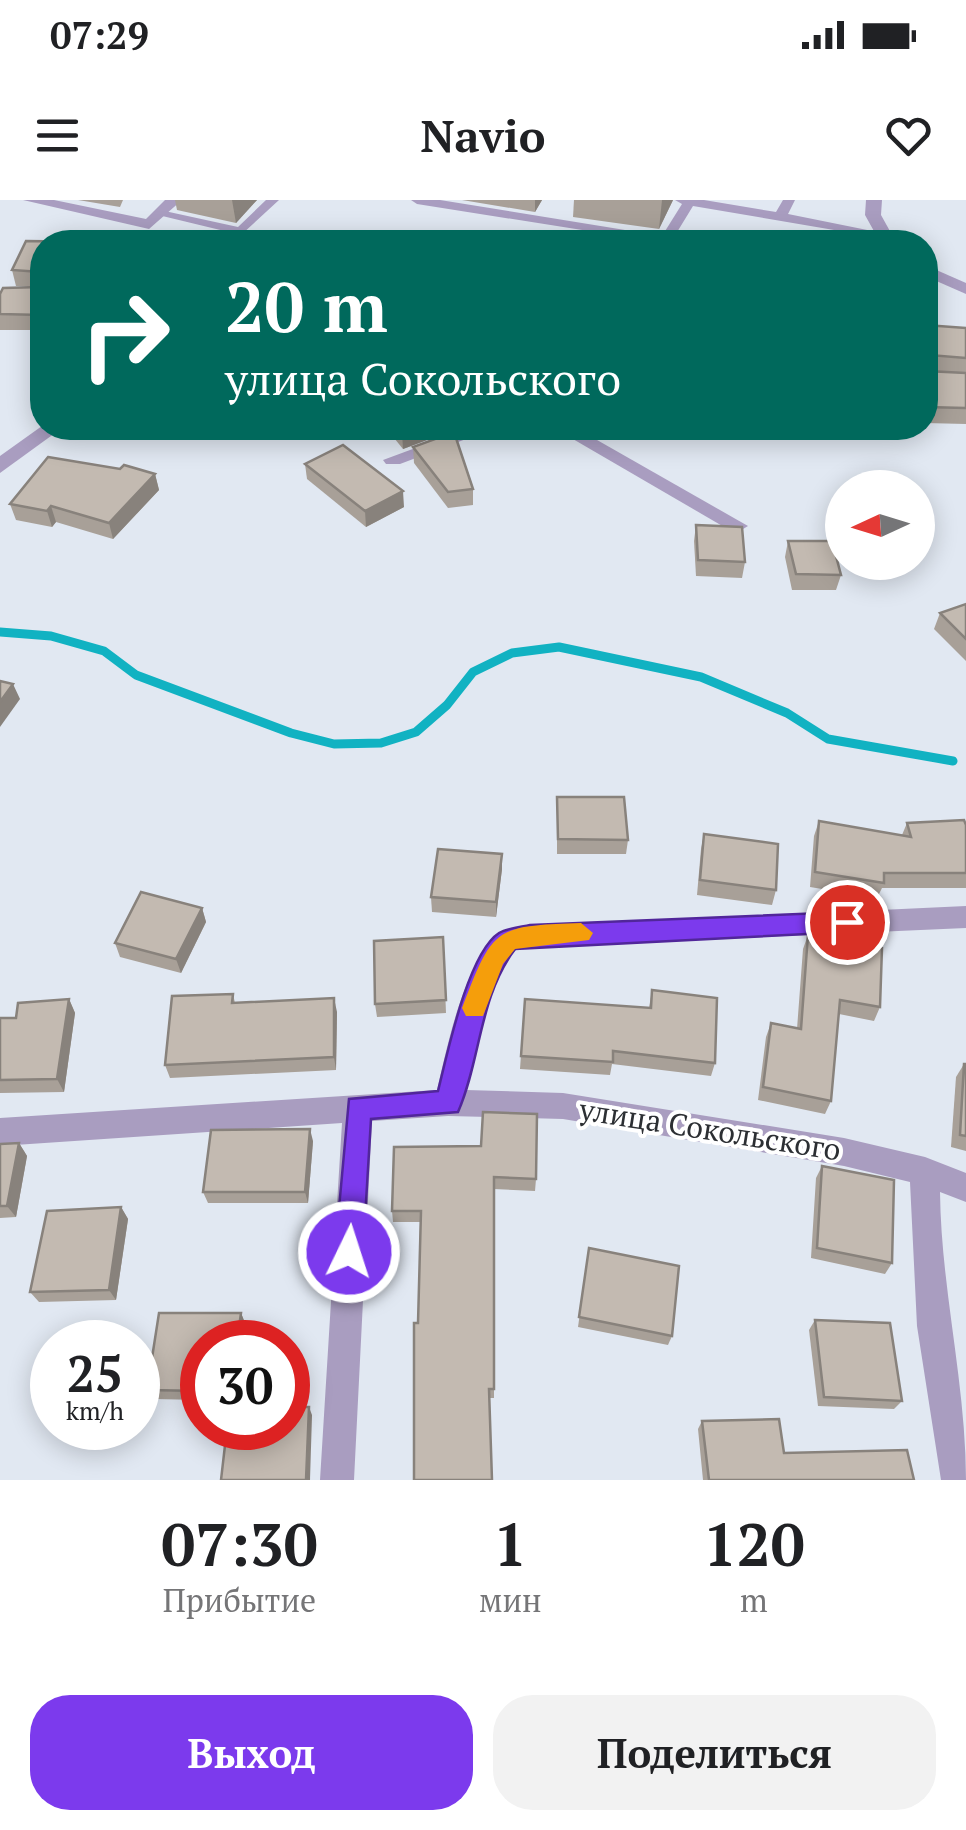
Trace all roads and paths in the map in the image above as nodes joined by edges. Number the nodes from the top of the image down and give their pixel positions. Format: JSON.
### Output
{"nodes":[{"id":1,"x":31,"y":200,"type":"edge"},
{"id":2,"x":174,"y":200,"type":"edge"},
{"id":3,"x":273,"y":200,"type":"edge"},
{"id":4,"x":416,"y":200,"type":"edge"},
{"id":5,"x":789,"y":200,"type":"edge"},
{"id":6,"x":874,"y":200,"type":"edge"},
{"id":7,"x":686,"y":201,"type":"edge"},
{"id":8,"x":160,"y":214,"type":"junction"},
{"id":9,"x":780,"y":216,"type":"junction"},
{"id":10,"x":236,"y":230,"type":"edge"},
{"id":11,"x":242,"y":230,"type":"edge"},
{"id":12,"x":604,"y":230,"type":"edge"},
{"id":13,"x":671,"y":230,"type":"edge"},
{"id":14,"x":846,"y":230,"type":"edge"},
{"id":15,"x":880,"y":230,"type":"edge"},
{"id":16,"x":938,"y":276,"type":"edge"},
{"id":17,"x":966,"y":289,"type":"edge"},
{"id":18,"x":453,"y":440,"type":"edge"},
{"id":19,"x":584,"y":440,"type":"edge"},
{"id":20,"x":8,"y":450,"type":"edge"},
{"id":21,"x":394,"y":460,"type":"dead end"},
{"id":22,"x":0,"y":467,"type":"edge"},
{"id":23,"x":738,"y":526,"type":"edge"},
{"id":24,"x":966,"y":917,"type":"edge"},
{"id":25,"x":448,"y":1103,"type":"junction"},
{"id":26,"x":358,"y":1108,"type":"junction"},
{"id":27,"x":0,"y":1132,"type":"edge"},
{"id":28,"x":925,"y":1171,"type":"junction"},
{"id":29,"x":966,"y":1188,"type":"edge"},
{"id":30,"x":336,"y":1480,"type":"edge"},
{"id":31,"x":958,"y":1480,"type":"edge"}],
"edges":[{"from":1,"to":8,"type":"street"},
{"from":2,"to":8,"type":"street"},
{"from":3,"to":11,"type":"lane"},
{"from":4,"to":12,"type":"lane"},
{"from":5,"to":9,"type":"lane"},
{"from":6,"to":15,"type":"street"},
{"from":7,"to":9,"type":"lane"},
{"from":7,"to":13,"type":"lane"},
{"from":8,"to":10,"type":"lane"},
{"from":9,"to":14,"type":"lane"},
{"from":16,"to":17,"type":"street"},
{"from":18,"to":21,"type":"street"},
{"from":19,"to":23,"type":"street"},
{"from":20,"to":22,"type":"street"},
{"from":24,"to":25,"type":"street"},
{"from":25,"to":26,"type":"street","name":"улица Сокольского"},
{"from":25,"to":28,"type":"street","name":"улица Сокольского"},
{"from":26,"to":27,"type":"street","name":"улица Сокольского"},
{"from":26,"to":30,"type":"street"},
{"from":28,"to":29,"type":"street","name":"улица Сокольского"},
{"from":28,"to":31,"type":"street"}]}
